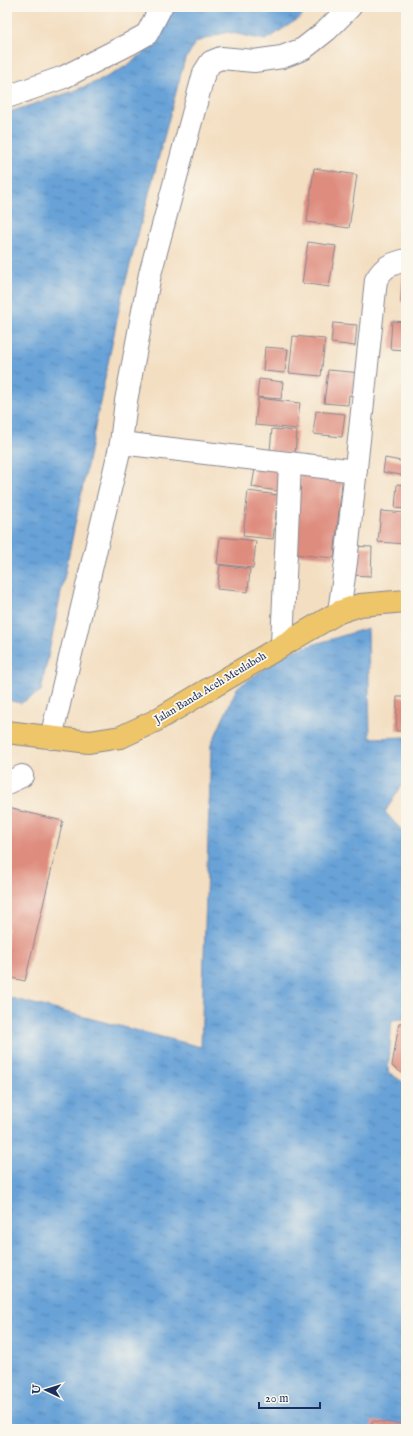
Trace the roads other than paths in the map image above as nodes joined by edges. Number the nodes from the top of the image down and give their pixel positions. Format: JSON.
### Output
{"nodes":[{"id":1,"x":161,"y":7,"type":"edge"},
{"id":2,"x":350,"y":7,"type":"edge"},
{"id":3,"x":7,"y":97,"type":"edge"},
{"id":4,"x":406,"y":260,"type":"edge"},
{"id":5,"x":121,"y":443,"type":"junction"},
{"id":6,"x":290,"y":463,"type":"junction"},
{"id":7,"x":356,"y":471,"type":"junction"},
{"id":8,"x":406,"y":601,"type":"edge"},
{"id":9,"x":339,"y":612,"type":"junction"},
{"id":10,"x":282,"y":644,"type":"junction"},
{"id":11,"x":7,"y":732,"type":"edge"},
{"id":12,"x":51,"y":738,"type":"junction"}],
"edges":[{"from":1,"to":3,"type":"street"},
{"from":2,"to":5,"type":"street"},
{"from":4,"to":7,"type":"street"},
{"from":5,"to":6,"type":"street"},
{"from":5,"to":12,"type":"street"},
{"from":6,"to":7,"type":"street"},
{"from":6,"to":10,"type":"street"},
{"from":7,"to":9,"type":"street"},
{"from":8,"to":9,"type":"highway","name":"Jalan Banda Aceh Meulaboh"},
{"from":9,"to":10,"type":"highway","name":"Jalan Banda Aceh Meulaboh"},
{"from":10,"to":12,"type":"highway","name":"Jalan Banda Aceh Meulaboh"},
{"from":11,"to":12,"type":"highway","name":"Jalan Banda Aceh Meulaboh"}]}
